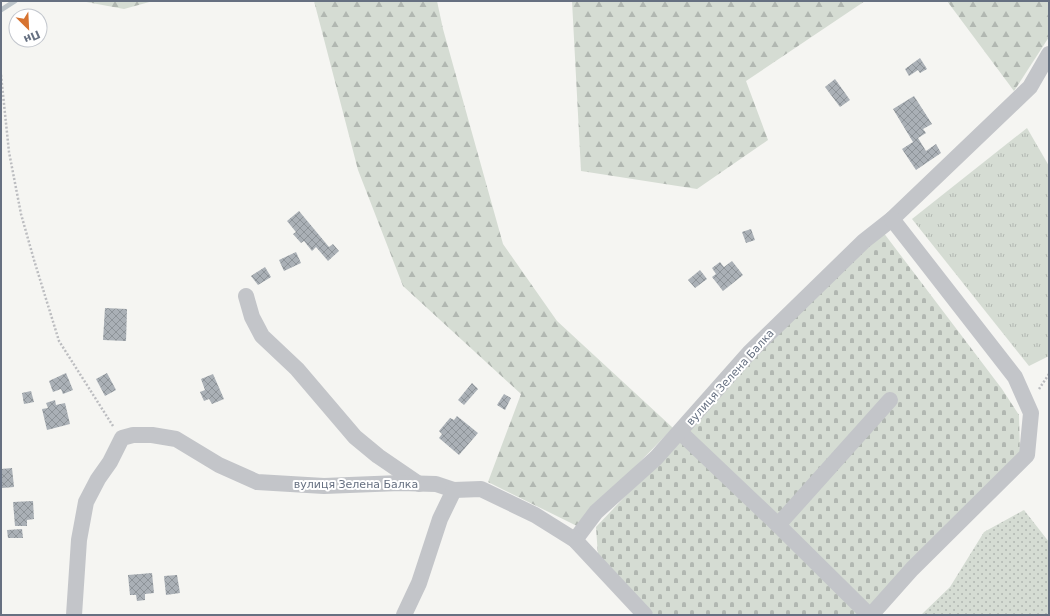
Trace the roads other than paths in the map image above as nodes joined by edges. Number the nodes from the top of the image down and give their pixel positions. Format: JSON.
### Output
{"nodes":[{"id":1,"x":1049,"y":54,"type":"edge"},
{"id":2,"x":892,"y":219,"type":"junction"},
{"id":3,"x":246,"y":296,"type":"dead end"},
{"id":4,"x":890,"y":400,"type":"dead end"},
{"id":5,"x":680,"y":432,"type":"junction"},
{"id":6,"x":419,"y":484,"type":"junction"},
{"id":7,"x":454,"y":490,"type":"junction"},
{"id":8,"x":778,"y":525,"type":"junction"},
{"id":9,"x":575,"y":540,"type":"junction"},
{"id":10,"x":74,"y":615,"type":"edge"},
{"id":11,"x":404,"y":615,"type":"edge"},
{"id":12,"x":645,"y":615,"type":"edge"},
{"id":13,"x":870,"y":615,"type":"edge"}],
"edges":[{"from":1,"to":2,"type":"lane","name":"вулиця Зелена Балка"},
{"from":2,"to":5,"type":"lane","name":"вулиця Зелена Балка"},
{"from":2,"to":13,"type":"lane"},
{"from":3,"to":6,"type":"lane"},
{"from":4,"to":8,"type":"lane"},
{"from":5,"to":8,"type":"lane"},
{"from":5,"to":9,"type":"lane","name":"вулиця Зелена Балка"},
{"from":6,"to":7,"type":"lane","name":"вулиця Зелена Балка"},
{"from":6,"to":10,"type":"lane","name":"вулиця Зелена Балка"},
{"from":7,"to":9,"type":"lane","name":"вулиця Зелена Балка"},
{"from":7,"to":11,"type":"lane"},
{"from":8,"to":13,"type":"lane"},
{"from":9,"to":12,"type":"lane","name":"вулиця Зелена Балка"}]}
